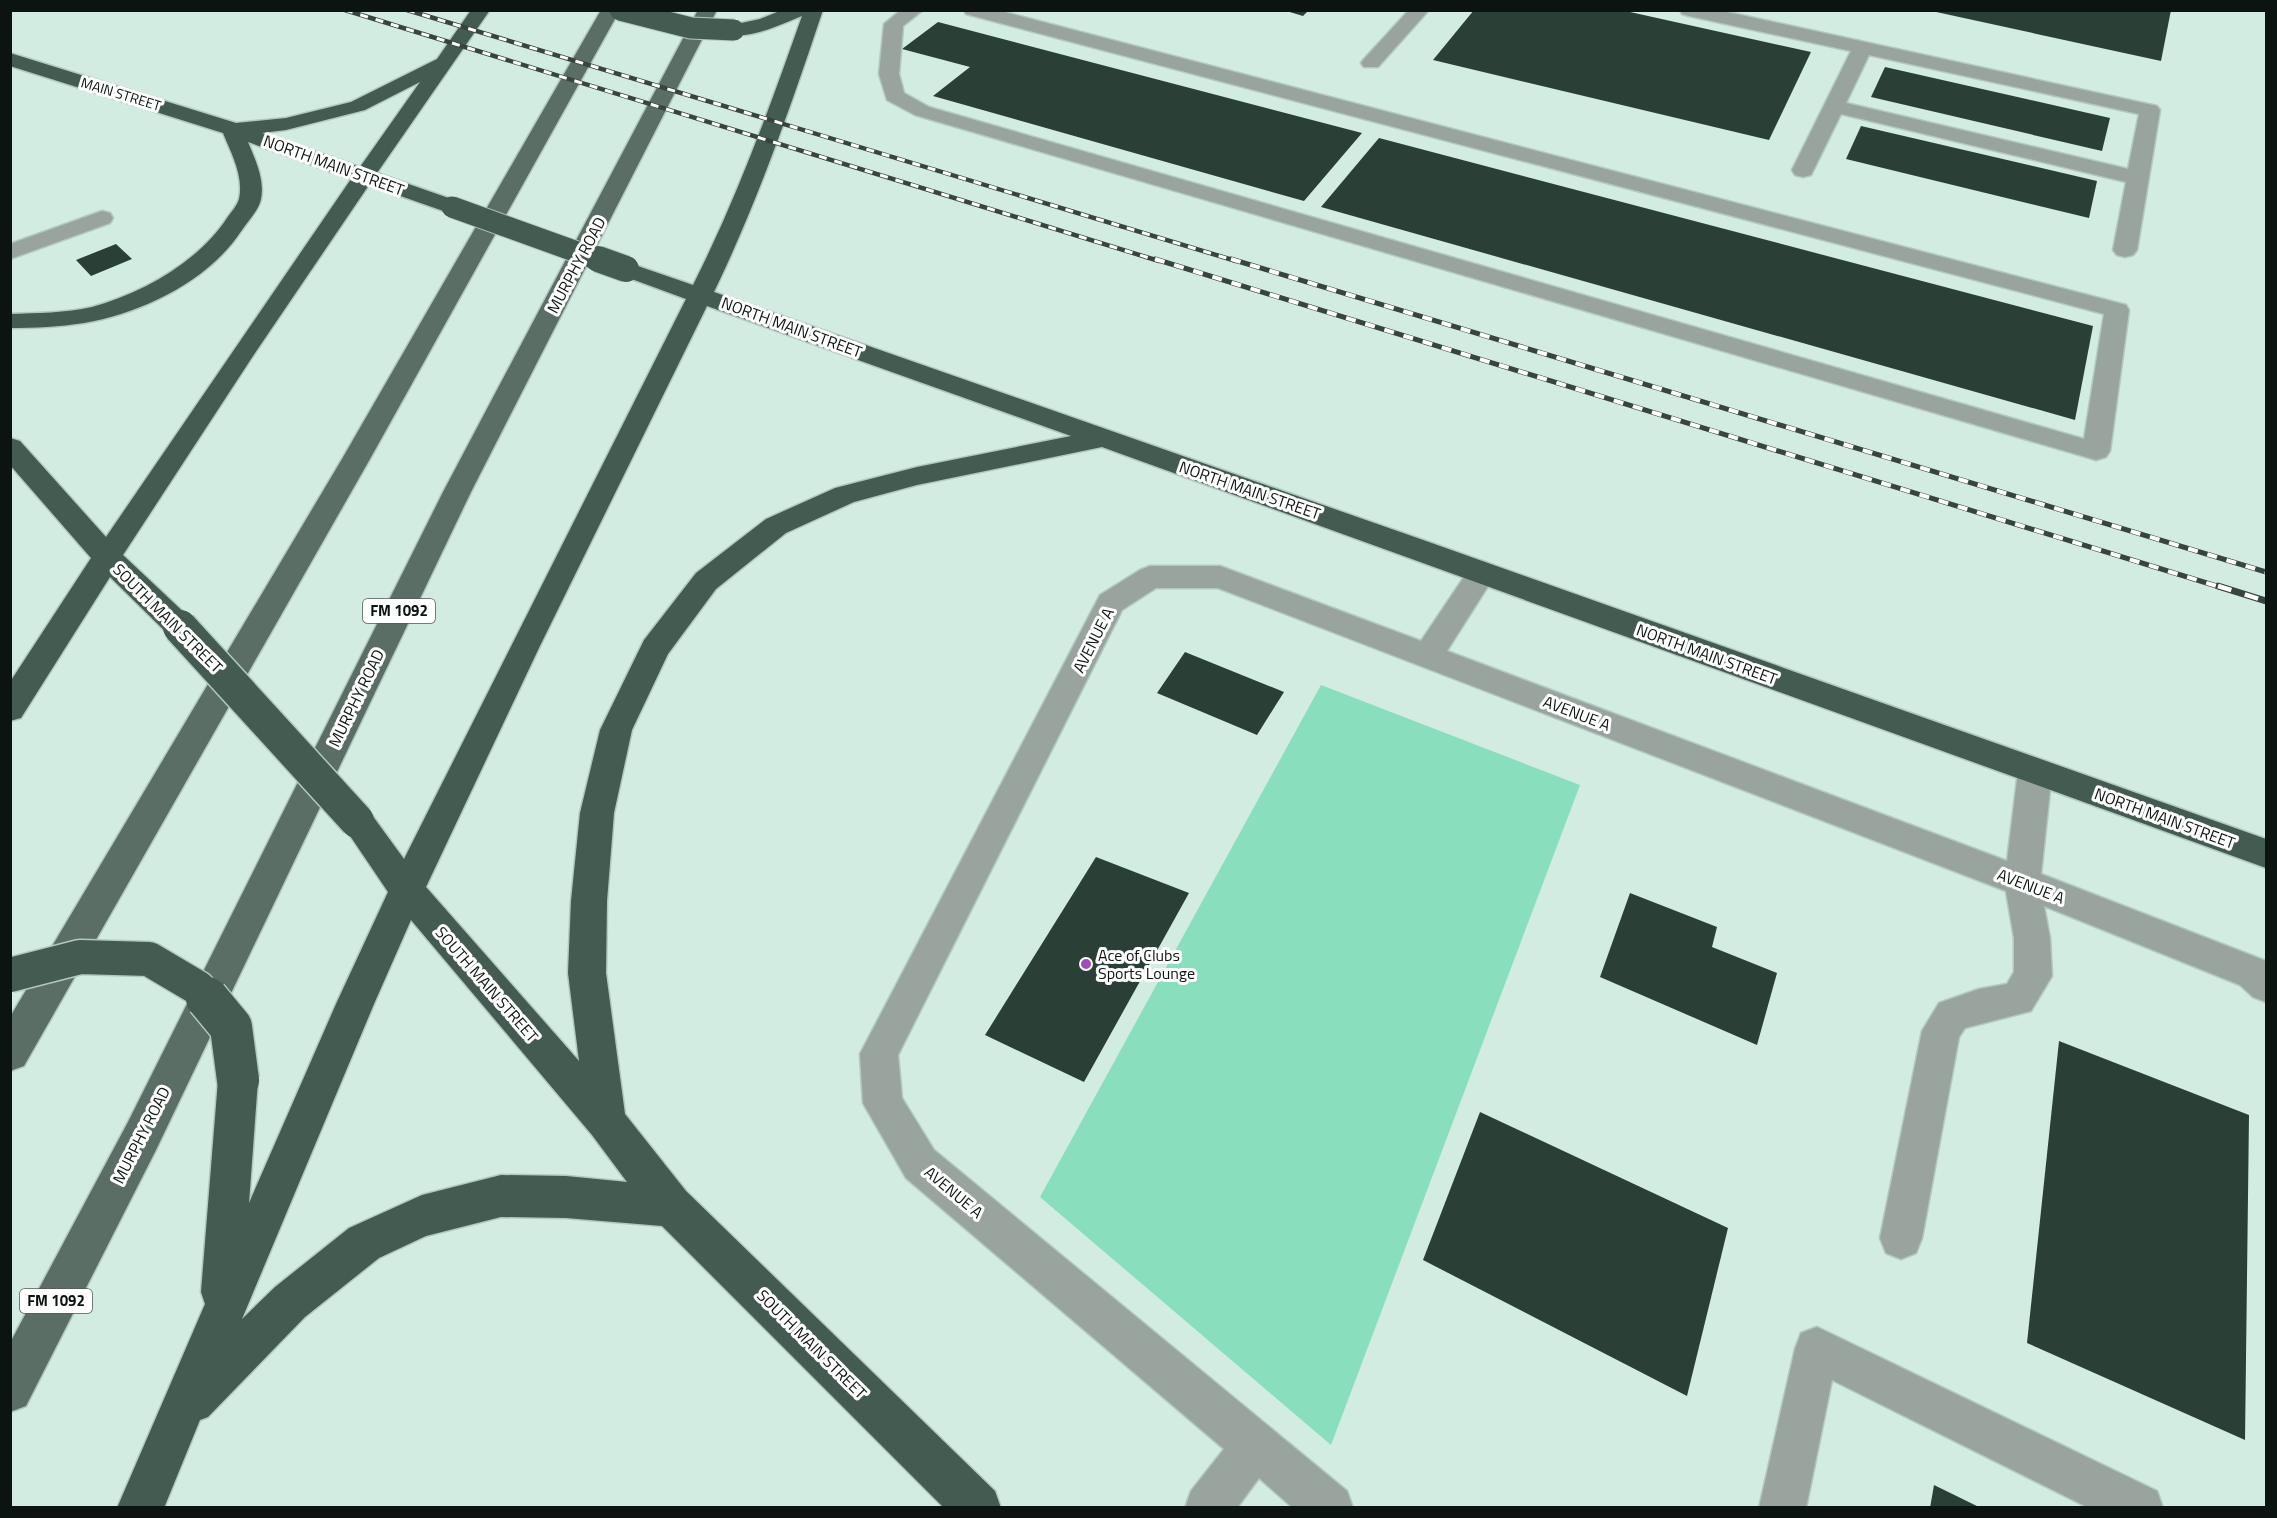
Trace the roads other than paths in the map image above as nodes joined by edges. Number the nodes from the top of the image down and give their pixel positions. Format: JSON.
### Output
{"nodes":[{"id":1,"x":481,"y":10,"type":"edge"},
{"id":2,"x":611,"y":10,"type":"edge"},
{"id":3,"x":620,"y":10,"type":"edge"},
{"id":4,"x":708,"y":10,"type":"edge"},
{"id":5,"x":800,"y":10,"type":"edge"},
{"id":6,"x":814,"y":10,"type":"edge"},
{"id":7,"x":914,"y":10,"type":"edge"},
{"id":8,"x":973,"y":10,"type":"edge"},
{"id":9,"x":1420,"y":10,"type":"edge"},
{"id":10,"x":1689,"y":10,"type":"edge"},
{"id":11,"x":1862,"y":48,"type":"junction"},
{"id":12,"x":10,"y":59,"type":"edge"},
{"id":13,"x":446,"y":60,"type":"junction"},
{"id":14,"x":1371,"y":63,"type":"dead end"},
{"id":15,"x":1834,"y":106,"type":"junction"},
{"id":16,"x":232,"y":129,"type":"junction"},
{"id":17,"x":1803,"y":170,"type":"dead end"},
{"id":18,"x":363,"y":177,"type":"junction"},
{"id":19,"x":2138,"y":178,"type":"junction"},
{"id":20,"x":102,"y":218,"type":"dead end"},
{"id":21,"x":2125,"y":249,"type":"dead end"},
{"id":22,"x":10,"y":252,"type":"edge"},
{"id":23,"x":700,"y":294,"type":"junction"},
{"id":24,"x":10,"y":321,"type":"edge"},
{"id":25,"x":1103,"y":438,"type":"junction"},
{"id":26,"x":10,"y":447,"type":"edge"},
{"id":27,"x":106,"y":556,"type":"junction"},
{"id":28,"x":1482,"y":572,"type":"junction"},
{"id":29,"x":1427,"y":656,"type":"junction"},
{"id":30,"x":10,"y":709,"type":"edge"},
{"id":31,"x":2035,"y":772,"type":"junction"},
{"id":32,"x":2266,"y":854,"type":"edge"},
{"id":33,"x":2022,"y":883,"type":"junction"},
{"id":34,"x":407,"y":890,"type":"junction"},
{"id":35,"x":10,"y":975,"type":"edge"},
{"id":36,"x":2260,"y":979,"type":"edge"},
{"id":37,"x":10,"y":1053,"type":"edge"},
{"id":38,"x":606,"y":1121,"type":"junction"},
{"id":39,"x":671,"y":1206,"type":"junction"},
{"id":40,"x":1901,"y":1238,"type":"dead end"},
{"id":41,"x":220,"y":1318,"type":"junction"},
{"id":42,"x":10,"y":1390,"type":"edge"},
{"id":43,"x":178,"y":1415,"type":"junction"},
{"id":44,"x":1255,"y":1446,"type":"junction"},
{"id":45,"x":140,"y":1508,"type":"edge"},
{"id":46,"x":978,"y":1508,"type":"edge"},
{"id":47,"x":1208,"y":1508,"type":"edge"},
{"id":48,"x":1330,"y":1508,"type":"edge"},
{"id":49,"x":1782,"y":1508,"type":"edge"},
{"id":50,"x":2140,"y":1508,"type":"edge"}],
"edges":[{"from":1,"to":13,"type":"highway"},
{"from":2,"to":37,"type":"main road"},
{"from":3,"to":5,"type":"highway","bridge":true},
{"from":4,"to":42,"type":"main road","name":"MURPHY ROAD","number":"FM 1092"},
{"from":6,"to":23,"type":"highway"},
{"from":7,"to":8,"type":"lane"},
{"from":9,"to":14,"type":"lane"},
{"from":10,"to":11,"type":"lane"},
{"from":11,"to":15,"type":"lane"},
{"from":11,"to":19,"type":"lane"},
{"from":12,"to":16,"type":"highway","name":"MAIN STREET"},
{"from":13,"to":16,"type":"highway"},
{"from":13,"to":18,"type":"highway"},
{"from":15,"to":17,"type":"lane"},
{"from":15,"to":19,"type":"lane"},
{"from":16,"to":18,"type":"highway","name":"NORTH MAIN STREET"},
{"from":16,"to":24,"type":"highway"},
{"from":18,"to":23,"type":"highway","name":"NORTH MAIN STREET","bridge":true},
{"from":18,"to":27,"type":"highway"},
{"from":19,"to":21,"type":"lane"},
{"from":20,"to":22,"type":"lane"},
{"from":23,"to":25,"type":"highway","name":"NORTH MAIN STREET"},
{"from":23,"to":34,"type":"highway"},
{"from":25,"to":28,"type":"highway","name":"NORTH MAIN STREET"},
{"from":25,"to":38,"type":"highway"},
{"from":26,"to":27,"type":"highway","name":"SOUTH MAIN STREET"},
{"from":27,"to":30,"type":"highway"},
{"from":27,"to":34,"type":"highway","name":"SOUTH MAIN STREET","bridge":true},
{"from":28,"to":29,"type":"lane"},
{"from":28,"to":31,"type":"highway","name":"NORTH MAIN STREET"},
{"from":29,"to":33,"type":"lane","name":"AVENUE A"},
{"from":29,"to":44,"type":"lane","name":"AVENUE A"},
{"from":31,"to":32,"type":"highway","name":"NORTH MAIN STREET"},
{"from":31,"to":33,"type":"lane"},
{"from":33,"to":36,"type":"lane","name":"AVENUE A"},
{"from":33,"to":40,"type":"lane"},
{"from":34,"to":38,"type":"highway","name":"SOUTH MAIN STREET"},
{"from":34,"to":41,"type":"highway"},
{"from":35,"to":41,"type":"highway","bridge":true},
{"from":38,"to":39,"type":"highway","name":"SOUTH MAIN STREET"},
{"from":39,"to":43,"type":"highway"},
{"from":39,"to":46,"type":"highway","name":"SOUTH MAIN STREET"},
{"from":41,"to":43,"type":"highway"},
{"from":43,"to":45,"type":"highway"},
{"from":44,"to":47,"type":"lane"},
{"from":44,"to":48,"type":"lane","name":"AVENUE A"},
{"from":49,"to":50,"type":"lane"}]}
